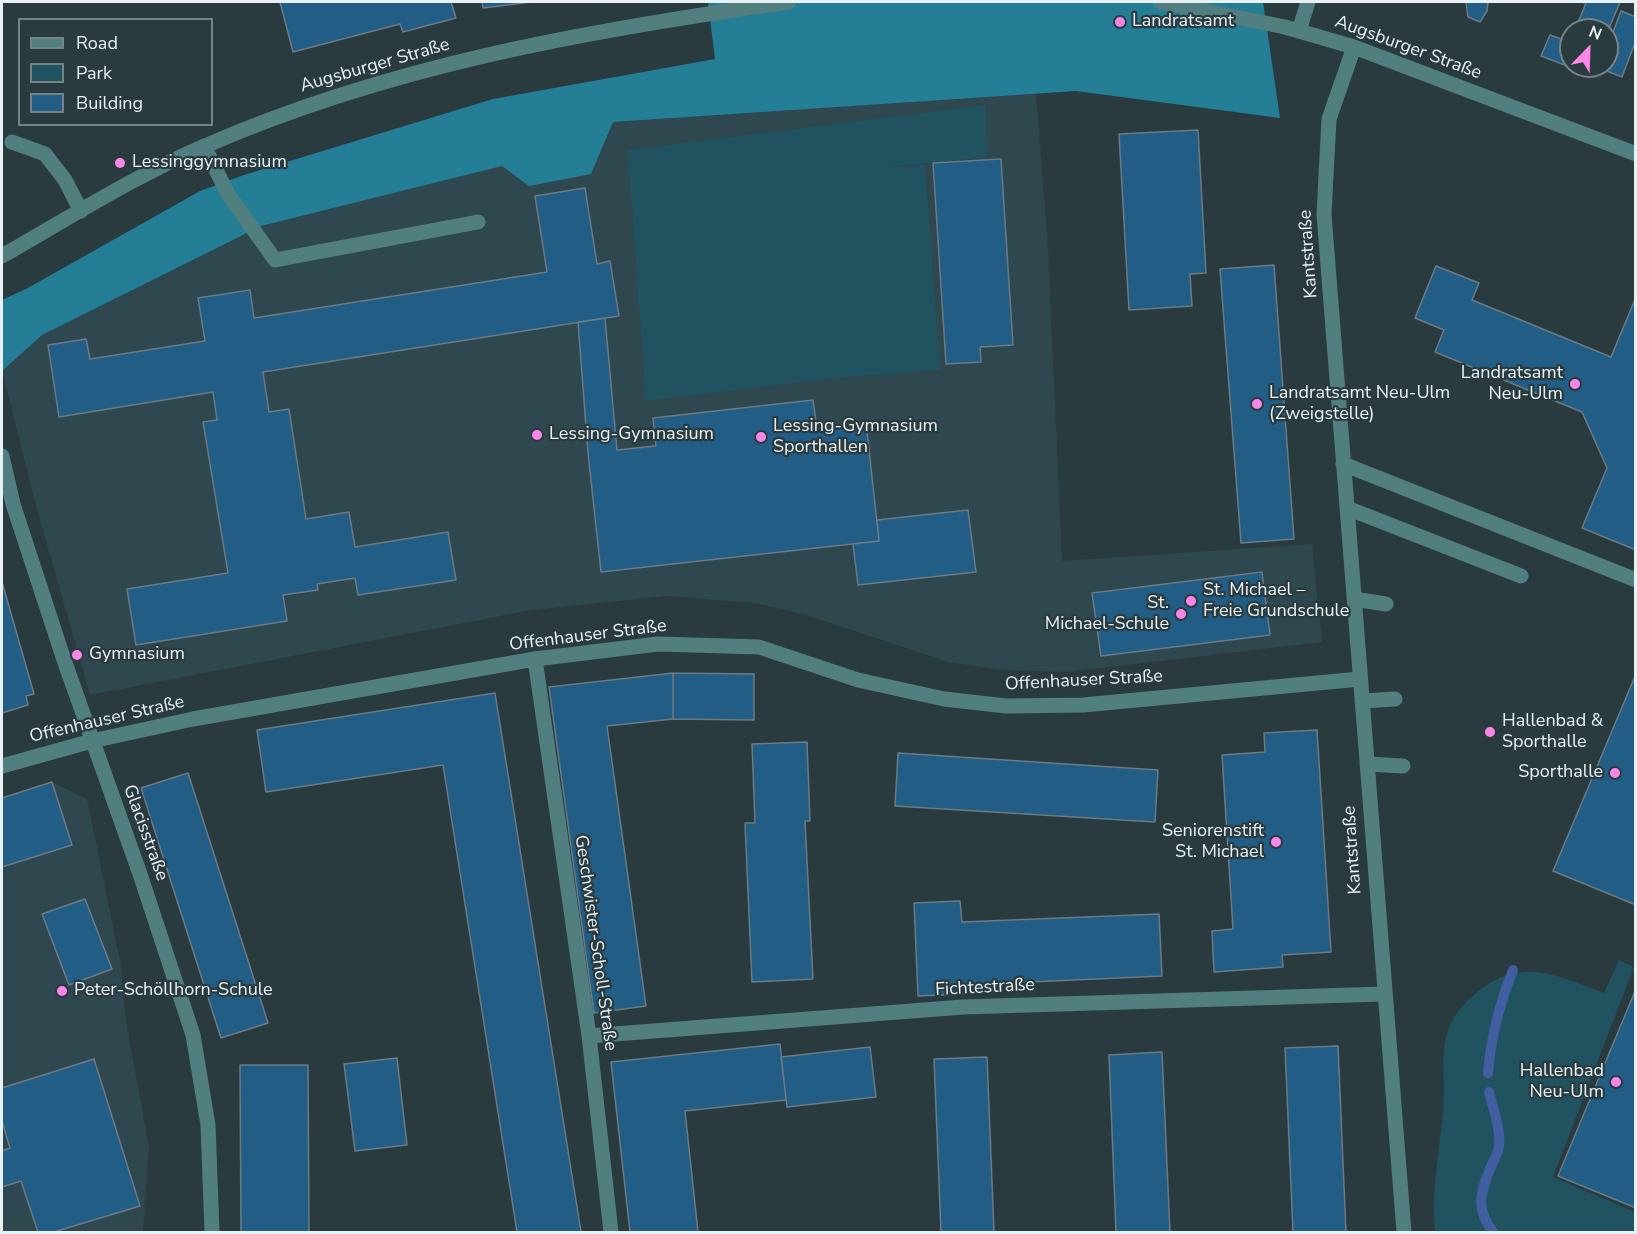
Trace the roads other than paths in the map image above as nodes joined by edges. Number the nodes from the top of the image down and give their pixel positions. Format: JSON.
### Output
{"nodes":[{"id":1,"x":789,"y":2,"type":"edge"},
{"id":2,"x":1160,"y":2,"type":"edge"},
{"id":3,"x":1308,"y":2,"type":"edge"},
{"id":4,"x":1299,"y":31,"type":"junction"},
{"id":5,"x":1354,"y":47,"type":"junction"},
{"id":6,"x":12,"y":142,"type":"dead end"},
{"id":7,"x":204,"y":146,"type":"junction"},
{"id":8,"x":1635,"y":154,"type":"edge"},
{"id":9,"x":81,"y":211,"type":"junction"},
{"id":10,"x":478,"y":222,"type":"dead end"},
{"id":11,"x":2,"y":256,"type":"edge"},
{"id":12,"x":2,"y":456,"type":"edge"},
{"id":13,"x":1344,"y":464,"type":"junction"},
{"id":14,"x":1347,"y":508,"type":"junction"},
{"id":15,"x":1521,"y":576,"type":"dead end"},
{"id":16,"x":1635,"y":580,"type":"edge"},
{"id":17,"x":1354,"y":599,"type":"junction"},
{"id":18,"x":1386,"y":604,"type":"dead end"},
{"id":19,"x":535,"y":659,"type":"junction"},
{"id":20,"x":1360,"y":679,"type":"junction"},
{"id":21,"x":1395,"y":699,"type":"dead end"},
{"id":22,"x":1362,"y":701,"type":"junction"},
{"id":23,"x":92,"y":741,"type":"junction"},
{"id":24,"x":1366,"y":764,"type":"junction"},
{"id":25,"x":2,"y":766,"type":"edge"},
{"id":26,"x":1402,"y":766,"type":"dead end"},
{"id":27,"x":1384,"y":994,"type":"junction"},
{"id":28,"x":589,"y":1036,"type":"junction"},
{"id":29,"x":212,"y":1233,"type":"edge"},
{"id":30,"x":611,"y":1233,"type":"edge"},
{"id":31,"x":1404,"y":1233,"type":"edge"}],
"edges":[{"from":1,"to":7,"type":"street","name":"Augsburger Straße"},
{"from":2,"to":4,"type":"street","name":"Augsburger Straße"},
{"from":3,"to":4,"type":"street"},
{"from":4,"to":5,"type":"street","name":"Augsburger Straße"},
{"from":5,"to":8,"type":"street","name":"Augsburger Straße"},
{"from":5,"to":13,"type":"street","name":"Kantstraße"},
{"from":6,"to":9,"type":"street"},
{"from":7,"to":9,"type":"street","name":"Augsburger Straße"},
{"from":7,"to":10,"type":"street"},
{"from":9,"to":11,"type":"street","name":"Augsburger Straße"},
{"from":12,"to":23,"type":"street","name":"Glacisstraße"},
{"from":13,"to":14,"type":"street","name":"Kantstraße"},
{"from":13,"to":16,"type":"street"},
{"from":14,"to":15,"type":"street"},
{"from":14,"to":17,"type":"street","name":"Kantstraße"},
{"from":17,"to":18,"type":"street"},
{"from":17,"to":20,"type":"street","name":"Kantstraße"},
{"from":19,"to":20,"type":"street","name":"Offenhauser Straße"},
{"from":19,"to":23,"type":"street","name":"Offenhauser Straße"},
{"from":19,"to":28,"type":"street","name":"Geschwister-Scholl-Straße"},
{"from":20,"to":22,"type":"street","name":"Kantstraße"},
{"from":21,"to":22,"type":"street"},
{"from":22,"to":24,"type":"street","name":"Kantstraße"},
{"from":23,"to":25,"type":"street","name":"Offenhauser Straße"},
{"from":23,"to":29,"type":"street","name":"Glacisstraße"},
{"from":24,"to":26,"type":"street"},
{"from":24,"to":27,"type":"street","name":"Kantstraße"},
{"from":27,"to":28,"type":"street","name":"Fichtestraße"},
{"from":27,"to":31,"type":"street","name":"Kantstraße"},
{"from":28,"to":30,"type":"street","name":"Geschwister-Scholl-Straße"}]}
